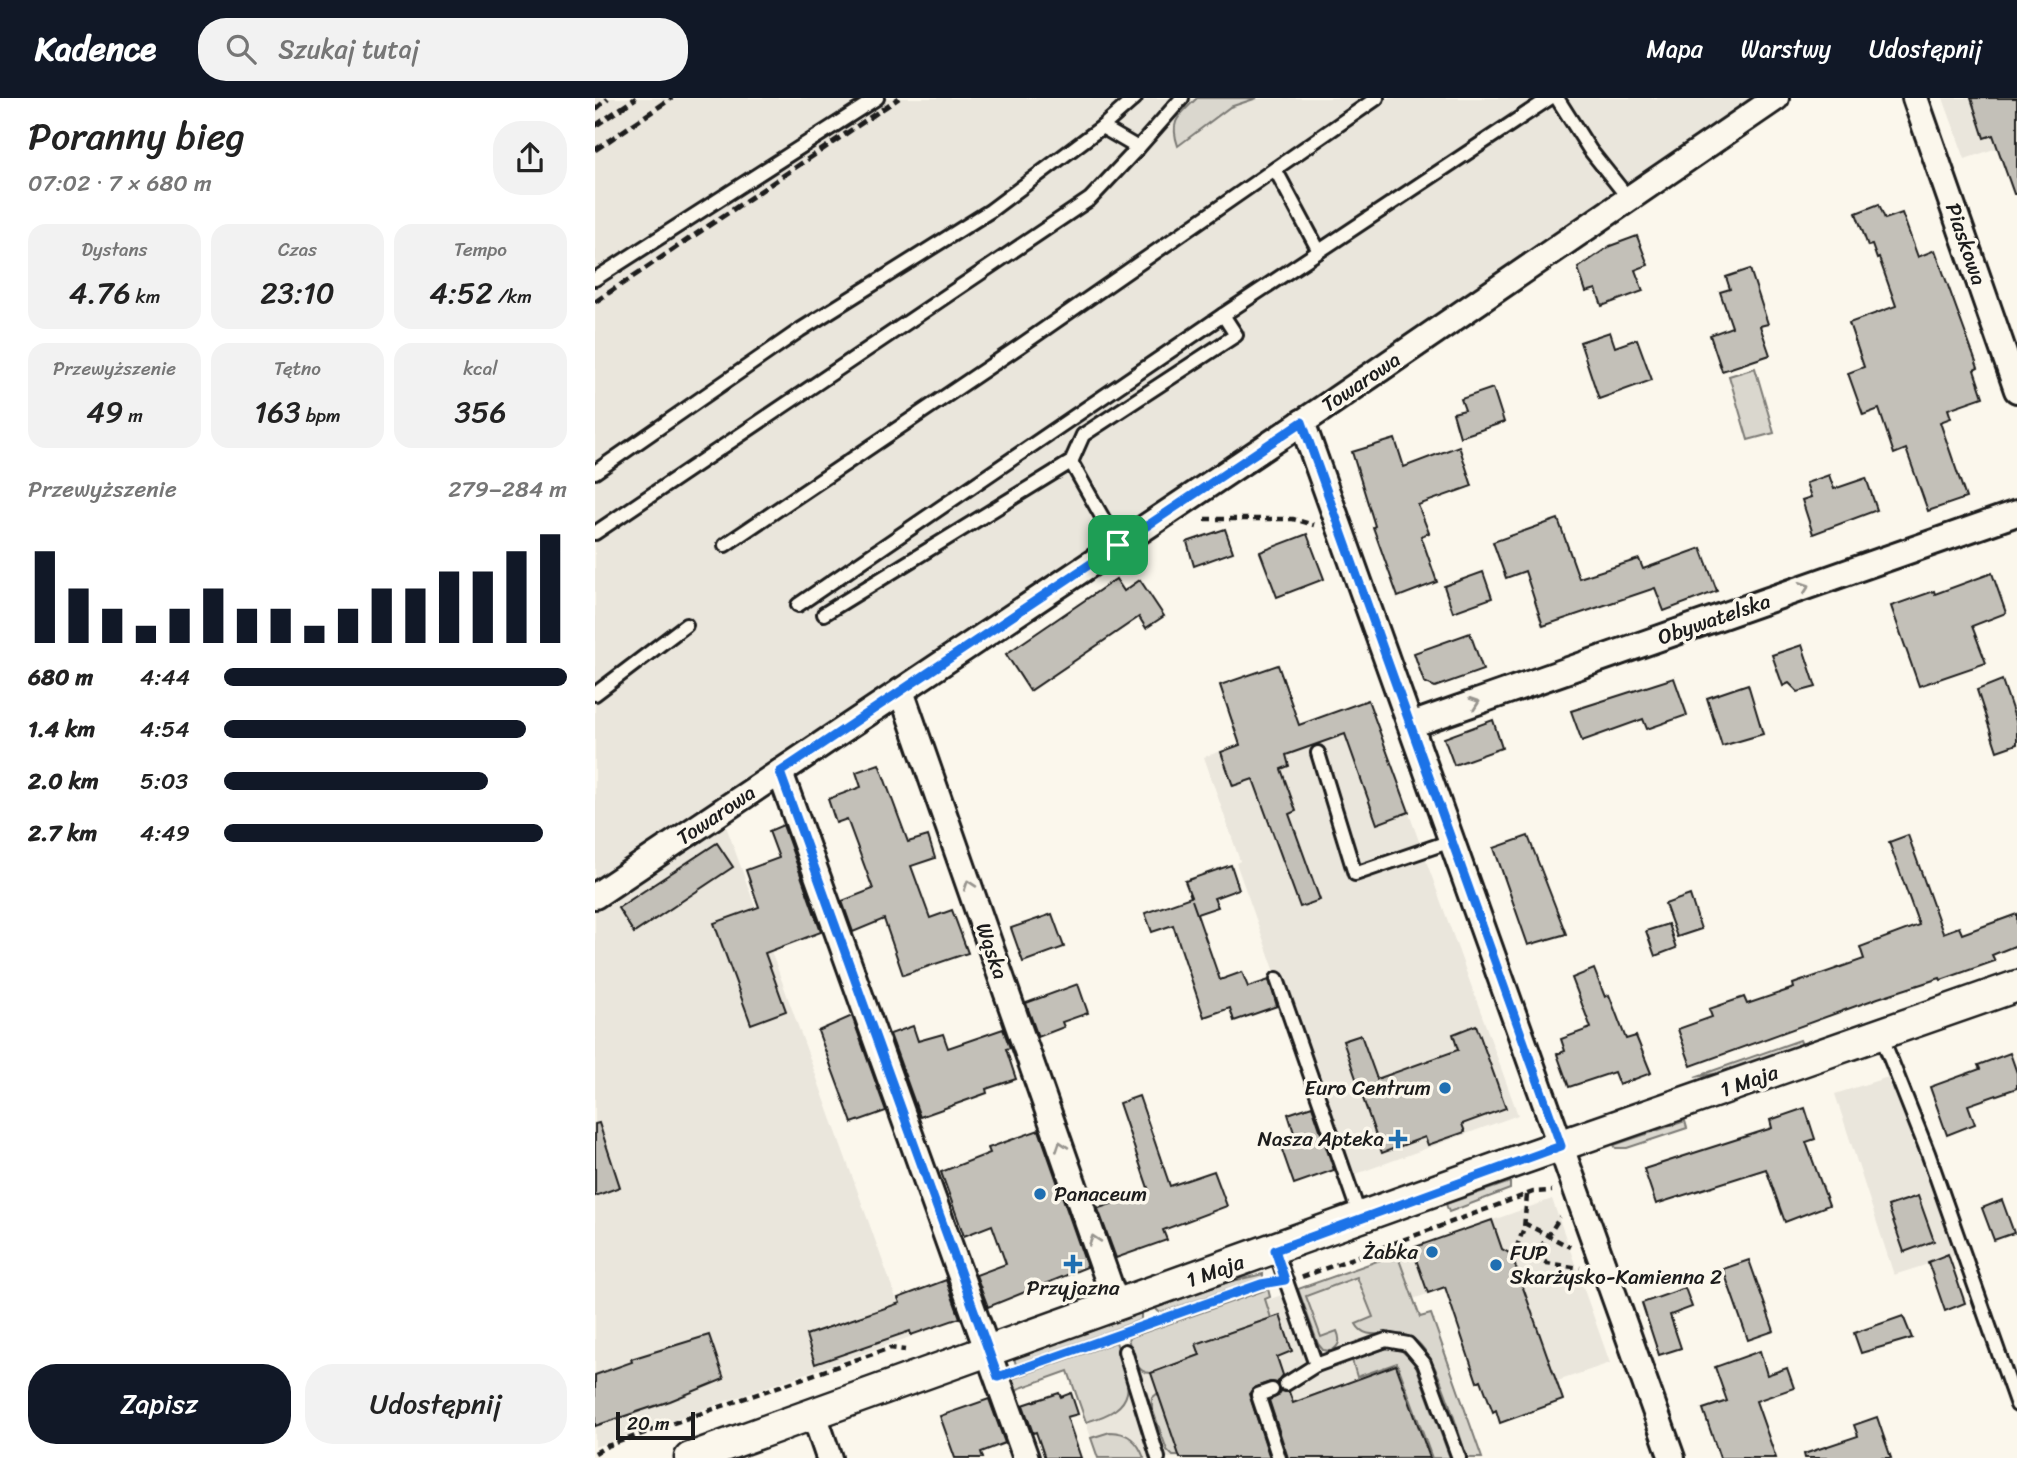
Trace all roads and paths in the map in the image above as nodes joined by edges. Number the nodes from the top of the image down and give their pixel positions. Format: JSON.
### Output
{"nodes":[{"id":1,"x":877,"y":98,"type":"edge"},
{"id":2,"x":1135,"y":98,"type":"edge"},
{"id":3,"x":1182,"y":98,"type":"edge"},
{"id":4,"x":1550,"y":98,"type":"edge"},
{"id":5,"x":1557,"y":98,"type":"edge"},
{"id":6,"x":1776,"y":98,"type":"edge"},
{"id":7,"x":1915,"y":98,"type":"edge"},
{"id":8,"x":1368,"y":100,"type":"edge"},
{"id":9,"x":1103,"y":127,"type":"junction"},
{"id":10,"x":1138,"y":148,"type":"junction"},
{"id":11,"x":1275,"y":169,"type":"junction"},
{"id":12,"x":1629,"y":199,"type":"junction"},
{"id":13,"x":1319,"y":251,"type":"junction"},
{"id":14,"x":595,"y":279,"type":"edge"},
{"id":15,"x":1223,"y":316,"type":"junction"},
{"id":16,"x":2017,"y":390,"type":"edge"},
{"id":17,"x":1302,"y":422,"type":"junction"},
{"id":18,"x":1071,"y":462,"type":"junction"},
{"id":19,"x":595,"y":472,"type":"edge"},
{"id":20,"x":2017,"y":513,"type":"edge"},
{"id":21,"x":1199,"y":520,"type":"dead end"},
{"id":22,"x":1316,"y":526,"type":"dead end"},
{"id":23,"x":595,"y":533,"type":"edge"},
{"id":24,"x":726,"y":545,"type":"dead end"},
{"id":25,"x":1118,"y":545,"type":"junction"},
{"id":26,"x":798,"y":605,"type":"dead end"},
{"id":27,"x":824,"y":614,"type":"dead end"},
{"id":28,"x":686,"y":625,"type":"dead end"},
{"id":29,"x":901,"y":691,"type":"junction"},
{"id":30,"x":595,"y":694,"type":"edge"},
{"id":31,"x":1411,"y":725,"type":"junction"},
{"id":32,"x":1318,"y":753,"type":"dead end"},
{"id":33,"x":780,"y":772,"type":"junction"},
{"id":34,"x":1451,"y":841,"type":"junction"},
{"id":35,"x":595,"y":896,"type":"edge"},
{"id":36,"x":1277,"y":979,"type":"dead end"},
{"id":37,"x":2017,"y":986,"type":"edge"},
{"id":38,"x":1881,"y":1035,"type":"junction"},
{"id":39,"x":1561,"y":1146,"type":"junction"},
{"id":40,"x":1527,"y":1195,"type":"junction"},
{"id":41,"x":1557,"y":1203,"type":"dead end"},
{"id":42,"x":1360,"y":1219,"type":"junction"},
{"id":43,"x":1524,"y":1223,"type":"junction"},
{"id":44,"x":1566,"y":1226,"type":"dead end"},
{"id":45,"x":1548,"y":1237,"type":"junction"},
{"id":46,"x":1570,"y":1238,"type":"dead end"},
{"id":47,"x":1275,"y":1250,"type":"junction"},
{"id":48,"x":1534,"y":1258,"type":"junction"},
{"id":49,"x":1578,"y":1259,"type":"dead end"},
{"id":50,"x":1285,"y":1280,"type":"junction"},
{"id":51,"x":1117,"y":1306,"type":"junction"},
{"id":52,"x":989,"y":1351,"type":"junction"},
{"id":53,"x":1125,"y":1351,"type":"dead end"},
{"id":54,"x":1316,"y":1365,"type":"junction"},
{"id":55,"x":1286,"y":1384,"type":"dead end"},
{"id":56,"x":1272,"y":1390,"type":"dead end"},
{"id":57,"x":2017,"y":1405,"type":"edge"},
{"id":58,"x":814,"y":1413,"type":"junction"},
{"id":59,"x":690,"y":1458,"type":"edge"},
{"id":60,"x":829,"y":1458,"type":"edge"},
{"id":61,"x":1026,"y":1458,"type":"edge"},
{"id":62,"x":1158,"y":1458,"type":"edge"},
{"id":63,"x":1279,"y":1458,"type":"edge"},
{"id":64,"x":1459,"y":1458,"type":"edge"},
{"id":65,"x":1672,"y":1458,"type":"edge"}],
"edges":[{"from":1,"to":14,"type":"lane"},
{"from":2,"to":9,"type":"lane"},
{"from":3,"to":10,"type":"lane"},
{"from":4,"to":13,"type":"lane"},
{"from":5,"to":12,"type":"lane"},
{"from":6,"to":12,"type":"street","name":"Towarowa"},
{"from":7,"to":16,"type":"street","name":"Piaskowa"},
{"from":8,"to":11,"type":"lane"},
{"from":9,"to":10,"type":"lane"},
{"from":9,"to":19,"type":"lane"},
{"from":10,"to":23,"type":"lane"},
{"from":11,"to":13,"type":"lane"},
{"from":11,"to":24,"type":"lane"},
{"from":12,"to":17,"type":"street","name":"Towarowa"},
{"from":13,"to":15,"type":"lane"},
{"from":15,"to":18,"type":"lane"},
{"from":15,"to":26,"type":"lane"},
{"from":17,"to":25,"type":"street","name":"Towarowa"},
{"from":17,"to":31,"type":"street"},
{"from":18,"to":25,"type":"lane"},
{"from":18,"to":27,"type":"lane"},
{"from":31,"to":20,"type":"street","name":"Obywatelska","one_way":true},
{"from":21,"to":22,"type":"path"},
{"from":25,"to":29,"type":"street","name":"Towarowa"},
{"from":28,"to":30,"type":"lane"},
{"from":29,"to":33,"type":"street","name":"Towarowa"},
{"from":51,"to":29,"type":"street","name":"Wąska","one_way":true},
{"from":31,"to":34,"type":"street"},
{"from":32,"to":34,"type":"lane"},
{"from":33,"to":35,"type":"street","name":"Towarowa"},
{"from":33,"to":52,"type":"street"},
{"from":34,"to":39,"type":"street"},
{"from":36,"to":42,"type":"lane"},
{"from":37,"to":38,"type":"street","name":"1 Maja"},
{"from":38,"to":39,"type":"street","name":"1 Maja"},
{"from":38,"to":57,"type":"lane"},
{"from":39,"to":42,"type":"street","name":"1 Maja"},
{"from":39,"to":65,"type":"street"},
{"from":40,"to":41,"type":"path"},
{"from":40,"to":43,"type":"path"},
{"from":40,"to":50,"type":"path"},
{"from":42,"to":47,"type":"street","name":"1 Maja"},
{"from":43,"to":45,"type":"path"},
{"from":43,"to":48,"type":"path"},
{"from":44,"to":45,"type":"path"},
{"from":45,"to":46,"type":"path"},
{"from":45,"to":48,"type":"path"},
{"from":47,"to":50,"type":"lane"},
{"from":47,"to":51,"type":"street","name":"1 Maja"},
{"from":48,"to":49,"type":"path"},
{"from":50,"to":54,"type":"lane"},
{"from":51,"to":52,"type":"street","name":"1 Maja"},
{"from":52,"to":58,"type":"street","name":"1 Maja"},
{"from":52,"to":61,"type":"street"},
{"from":53,"to":62,"type":"lane"},
{"from":54,"to":55,"type":"lane"},
{"from":54,"to":64,"type":"lane"},
{"from":56,"to":63,"type":"lane"},
{"from":58,"to":59,"type":"street","name":"1 Maja"},
{"from":58,"to":60,"type":"street"}]}
